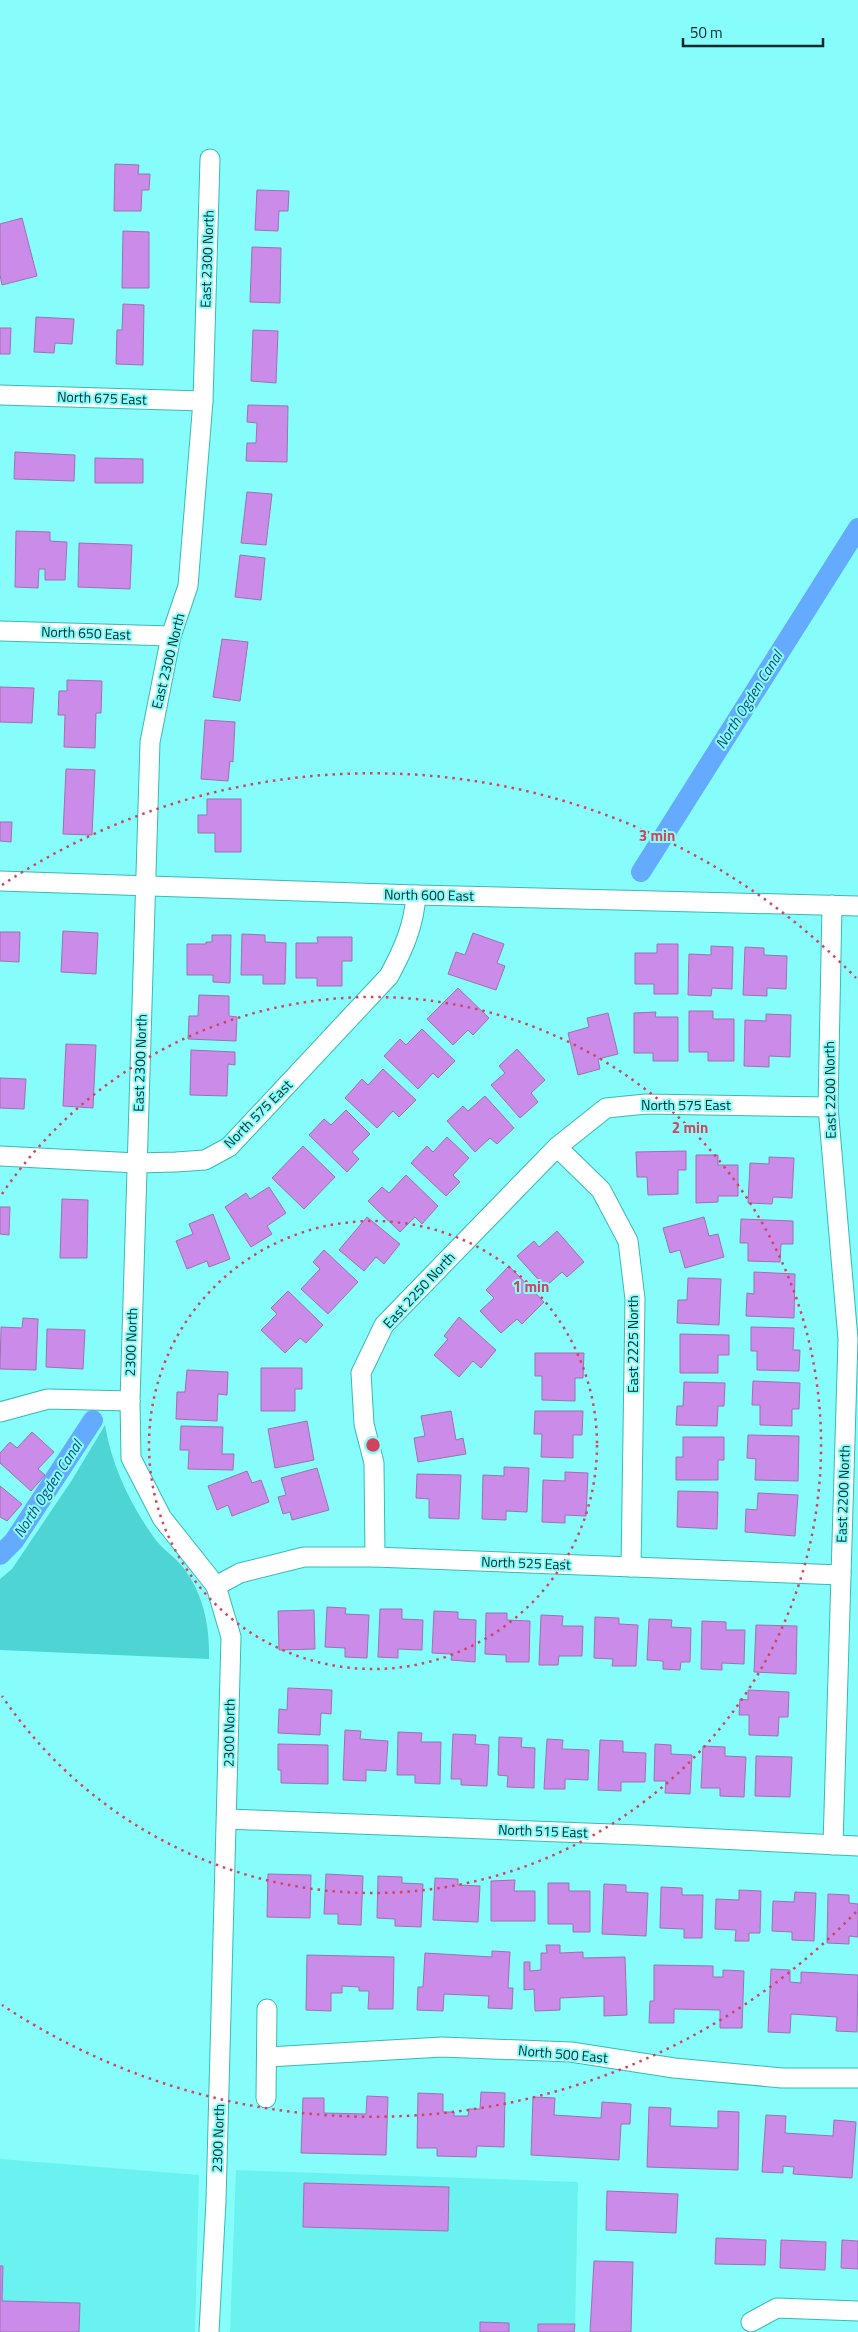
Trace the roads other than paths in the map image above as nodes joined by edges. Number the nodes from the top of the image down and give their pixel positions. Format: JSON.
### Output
{"nodes":[{"id":1,"x":210,"y":160,"type":"dead end"},
{"id":2,"x":0,"y":395,"type":"edge"},
{"id":3,"x":203,"y":401,"type":"junction"},
{"id":4,"x":0,"y":631,"type":"edge"},
{"id":5,"x":171,"y":636,"type":"junction"},
{"id":6,"x":0,"y":881,"type":"edge"},
{"id":7,"x":145,"y":887,"type":"junction"},
{"id":8,"x":416,"y":895,"type":"junction"},
{"id":9,"x":832,"y":905,"type":"junction"},
{"id":10,"x":858,"y":906,"type":"edge"},
{"id":11,"x":828,"y":1107,"type":"junction"},
{"id":12,"x":558,"y":1147,"type":"junction"},
{"id":13,"x":0,"y":1156,"type":"edge"},
{"id":14,"x":137,"y":1163,"type":"junction"},
{"id":15,"x":130,"y":1401,"type":"junction"},
{"id":16,"x":0,"y":1412,"type":"edge"},
{"id":17,"x":375,"y":1557,"type":"junction"},
{"id":18,"x":631,"y":1566,"type":"junction"},
{"id":19,"x":841,"y":1575,"type":"junction"},
{"id":20,"x":216,"y":1586,"type":"junction"},
{"id":21,"x":227,"y":1819,"type":"junction"},
{"id":22,"x":833,"y":1845,"type":"junction"},
{"id":23,"x":858,"y":1846,"type":"edge"},
{"id":24,"x":267,"y":2009,"type":"dead end"},
{"id":25,"x":268,"y":2057,"type":"junction"},
{"id":26,"x":858,"y":2078,"type":"edge"},
{"id":27,"x":266,"y":2098,"type":"dead end"},
{"id":28,"x":858,"y":2311,"type":"edge"},
{"id":29,"x":751,"y":2322,"type":"dead end"},
{"id":30,"x":209,"y":2332,"type":"edge"}],
"edges":[{"from":1,"to":3,"type":"street","name":"East 2300 North"},
{"from":2,"to":3,"type":"street","name":"North 675 East"},
{"from":3,"to":5,"type":"street","name":"East 2300 North"},
{"from":4,"to":5,"type":"street","name":"North 650 East"},
{"from":5,"to":7,"type":"street","name":"East 2300 North"},
{"from":6,"to":7,"type":"street","name":"North 600 East"},
{"from":7,"to":8,"type":"street","name":"North 600 East"},
{"from":7,"to":14,"type":"street","name":"East 2300 North"},
{"from":8,"to":9,"type":"street","name":"North 600 East"},
{"from":8,"to":14,"type":"street","name":"North 575 East"},
{"from":9,"to":10,"type":"street","name":"North 600 East"},
{"from":9,"to":11,"type":"street","name":"East 2200 North"},
{"from":11,"to":12,"type":"street","name":"North 575 East"},
{"from":11,"to":19,"type":"street","name":"East 2200 North"},
{"from":12,"to":17,"type":"street","name":"East 2250 North"},
{"from":12,"to":18,"type":"street","name":"East 2225 North"},
{"from":13,"to":14,"type":"street","name":"North 575 East"},
{"from":14,"to":15,"type":"street","name":"2300 North"},
{"from":15,"to":16,"type":"street"},
{"from":15,"to":20,"type":"street","name":"2300 North"},
{"from":17,"to":18,"type":"street","name":"North 525 East"},
{"from":17,"to":20,"type":"street","name":"North 525 East"},
{"from":18,"to":19,"type":"street","name":"North 525 East"},
{"from":19,"to":22,"type":"street","name":"East 2200 North"},
{"from":20,"to":21,"type":"street","name":"2300 North"},
{"from":21,"to":22,"type":"street","name":"North 515 East"},
{"from":21,"to":30,"type":"street","name":"2300 North"},
{"from":22,"to":23,"type":"street","name":"North 515 East"},
{"from":24,"to":25,"type":"street"},
{"from":25,"to":26,"type":"street","name":"North 500 East"},
{"from":25,"to":27,"type":"street"},
{"from":28,"to":29,"type":"street"}]}
